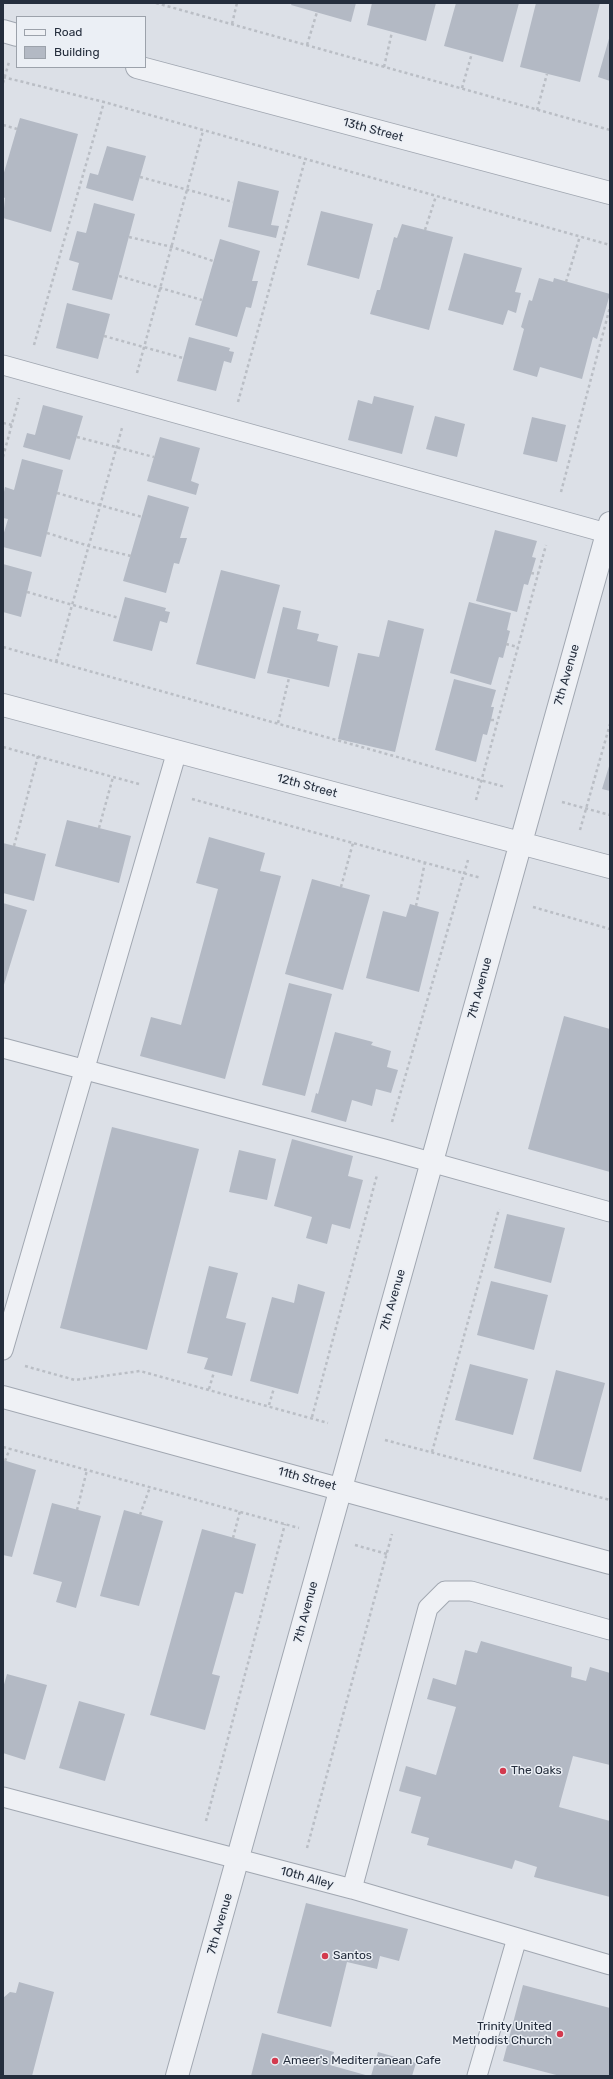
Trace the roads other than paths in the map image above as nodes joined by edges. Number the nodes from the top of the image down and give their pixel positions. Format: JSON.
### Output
{"nodes":[{"id":1,"x":3,"y":32,"type":"edge"},
{"id":2,"x":16,"y":35,"type":"edge"},
{"id":3,"x":141,"y":68,"type":"edge"},
{"id":4,"x":610,"y":193,"type":"edge"},
{"id":5,"x":3,"y":365,"type":"edge"},
{"id":6,"x":609,"y":530,"type":"edge"},
{"id":7,"x":3,"y":705,"type":"edge"},
{"id":8,"x":177,"y":751,"type":"junction"},
{"id":9,"x":521,"y":844,"type":"junction"},
{"id":10,"x":610,"y":868,"type":"edge"},
{"id":11,"x":3,"y":1048,"type":"edge"},
{"id":12,"x":86,"y":1070,"type":"junction"},
{"id":13,"x":432,"y":1163,"type":"junction"},
{"id":14,"x":610,"y":1212,"type":"edge"},
{"id":15,"x":3,"y":1350,"type":"edge"},
{"id":16,"x":3,"y":1397,"type":"edge"},
{"id":17,"x":341,"y":1488,"type":"junction"},
{"id":18,"x":610,"y":1563,"type":"edge"},
{"id":19,"x":610,"y":1630,"type":"edge"},
{"id":20,"x":3,"y":1797,"type":"edge"},
{"id":21,"x":238,"y":1860,"type":"junction"},
{"id":22,"x":352,"y":1890,"type":"junction"},
{"id":23,"x":517,"y":1938,"type":"junction"},
{"id":24,"x":610,"y":1965,"type":"edge"},
{"id":25,"x":177,"y":2076,"type":"edge"},
{"id":26,"x":477,"y":2076,"type":"edge"}],
"edges":[{"from":1,"to":2,"type":"street"},
{"from":3,"to":4,"type":"street","name":"13th Street"},
{"from":5,"to":6,"type":"lane"},
{"from":6,"to":9,"type":"street","name":"7th Avenue"},
{"from":7,"to":8,"type":"street","name":"12th Street"},
{"from":8,"to":9,"type":"street","name":"12th Street"},
{"from":8,"to":12,"type":"lane"},
{"from":9,"to":10,"type":"street","name":"12th Street"},
{"from":9,"to":13,"type":"street","name":"7th Avenue"},
{"from":11,"to":12,"type":"lane"},
{"from":12,"to":13,"type":"lane"},
{"from":12,"to":15,"type":"lane"},
{"from":13,"to":14,"type":"lane"},
{"from":13,"to":17,"type":"street","name":"7th Avenue"},
{"from":16,"to":17,"type":"street","name":"11th Street"},
{"from":17,"to":18,"type":"street","name":"11th Street"},
{"from":17,"to":21,"type":"street","name":"7th Avenue"},
{"from":19,"to":22,"type":"lane"},
{"from":20,"to":21,"type":"lane","name":"10th Alley"},
{"from":21,"to":22,"type":"lane","name":"10th Alley"},
{"from":21,"to":25,"type":"street","name":"7th Avenue"},
{"from":22,"to":23,"type":"lane","name":"10th Alley"},
{"from":23,"to":24,"type":"lane","name":"10th Alley"},
{"from":23,"to":26,"type":"lane"}]}
